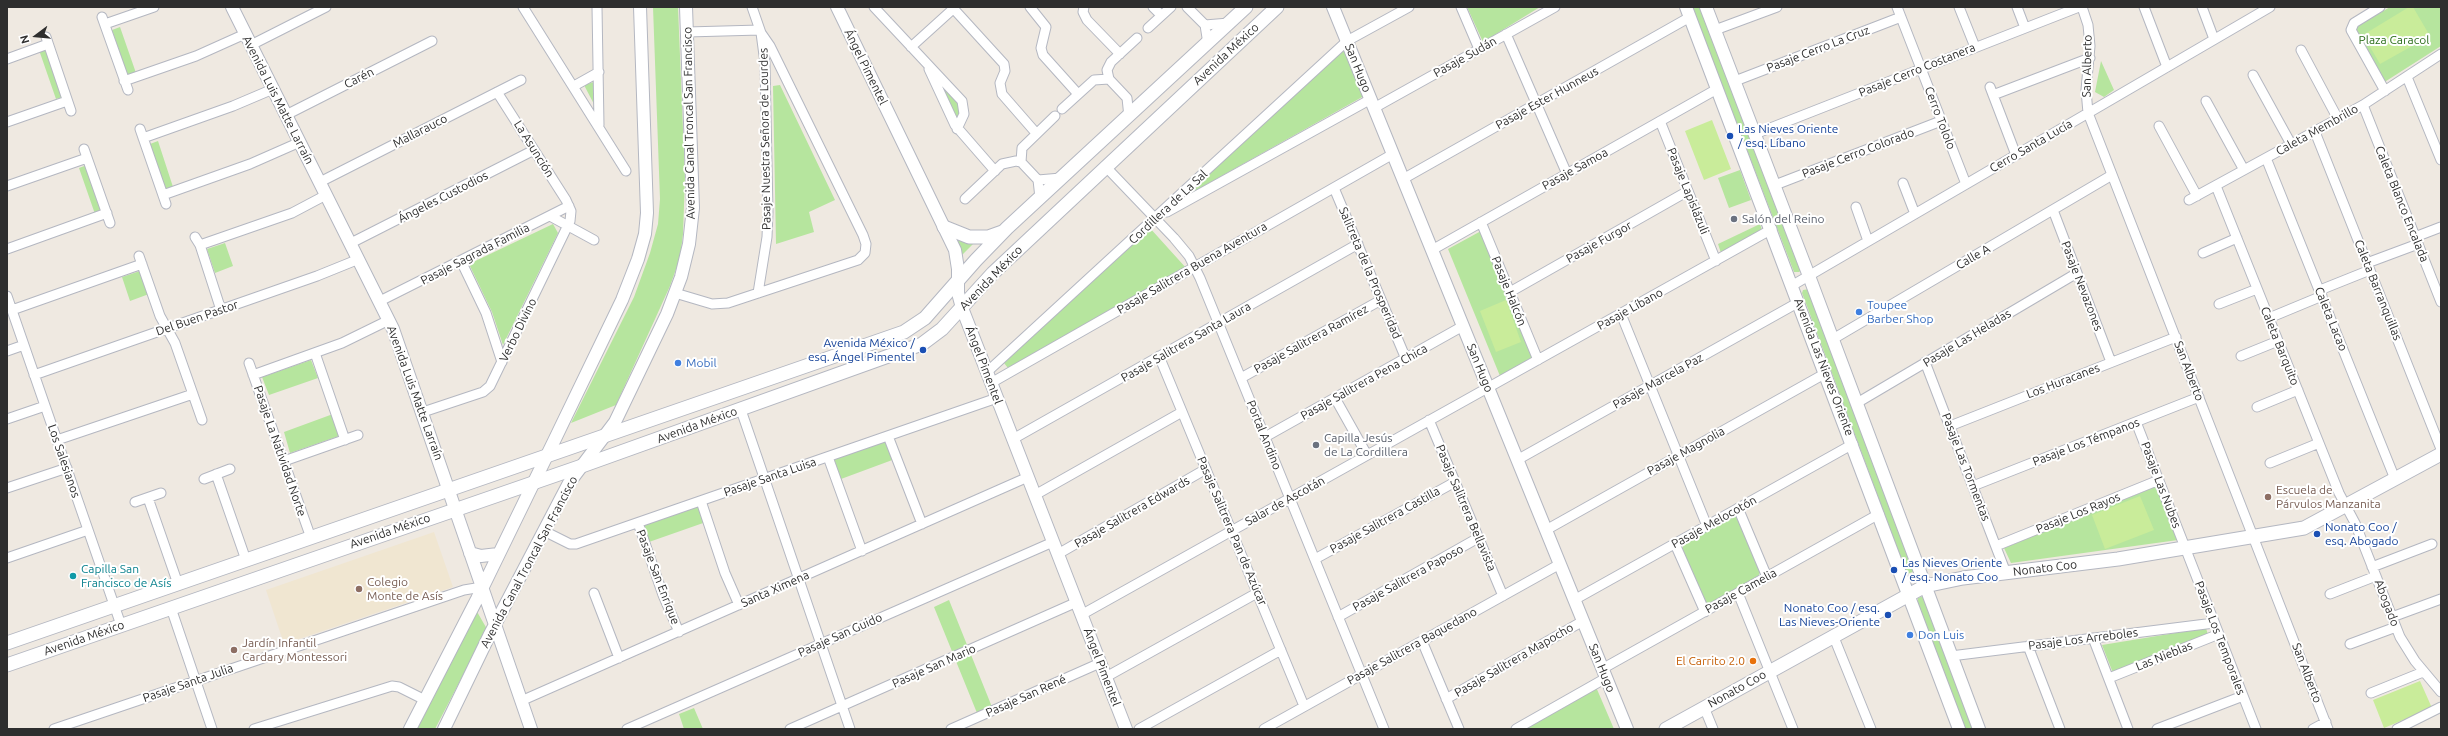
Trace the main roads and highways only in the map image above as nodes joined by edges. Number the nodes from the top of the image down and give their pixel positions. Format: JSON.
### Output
{"nodes":[{"id":1,"x":1246,"y":7,"type":"edge"},
{"id":2,"x":1277,"y":7,"type":"edge"},
{"id":3,"x":944,"y":227,"type":"road end"},
{"id":4,"x":1005,"y":231,"type":"junction"},
{"id":5,"x":2441,"y":454,"type":"edge"},
{"id":6,"x":7,"y":643,"type":"edge"},
{"id":7,"x":7,"y":664,"type":"edge"},
{"id":8,"x":1666,"y":729,"type":"edge"}],
"edges":[{"from":1,"to":4,"type":"main road","name":"Avenida México"},
{"from":2,"to":7,"type":"main road","name":"Avenida México"},
{"from":3,"to":4,"type":"main road"},
{"from":4,"to":6,"type":"main road","name":"Avenida México"},
{"from":5,"to":8,"type":"main road","name":"Nonato Coo"}]}
